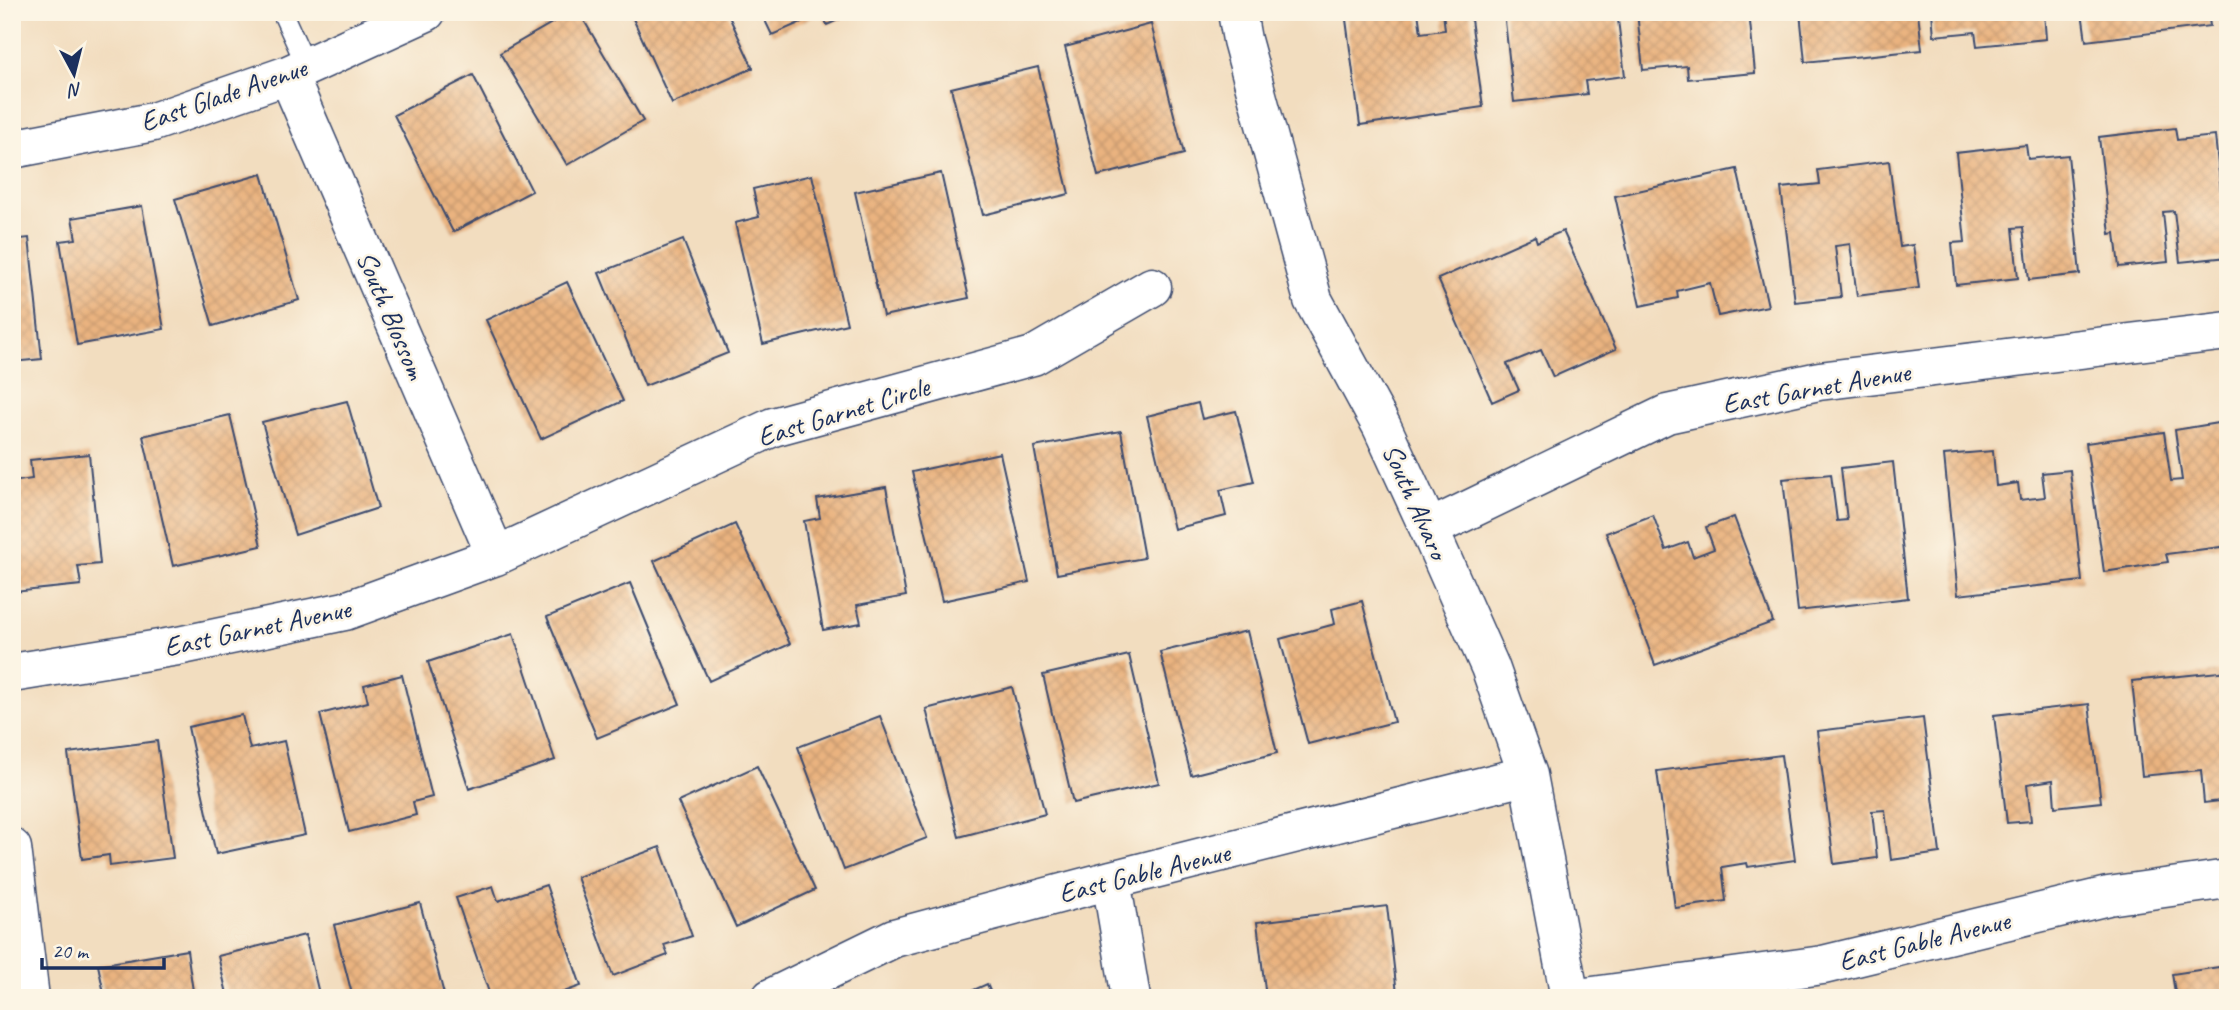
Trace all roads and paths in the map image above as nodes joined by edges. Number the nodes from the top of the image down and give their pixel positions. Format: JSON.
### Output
{"nodes":[{"id":1,"x":282,"y":12,"type":"edge"},
{"id":2,"x":426,"y":12,"type":"edge"},
{"id":3,"x":1237,"y":12,"type":"edge"},
{"id":4,"x":298,"y":71,"type":"junction"},
{"id":5,"x":12,"y":149,"type":"edge"},
{"id":6,"x":1152,"y":287,"type":"dead end"},
{"id":7,"x":2228,"y":331,"type":"edge"},
{"id":8,"x":1429,"y":529,"type":"junction"},
{"id":9,"x":496,"y":556,"type":"junction"},
{"id":10,"x":12,"y":673,"type":"edge"},
{"id":11,"x":1528,"y":775,"type":"junction"},
{"id":12,"x":12,"y":848,"type":"edge"},
{"id":13,"x":2228,"y":879,"type":"edge"},
{"id":14,"x":1111,"y":880,"type":"junction"},
{"id":15,"x":30,"y":998,"type":"edge"},
{"id":16,"x":771,"y":998,"type":"edge"},
{"id":17,"x":1131,"y":998,"type":"edge"},
{"id":18,"x":1570,"y":998,"type":"edge"},
{"id":19,"x":1577,"y":998,"type":"edge"}],
"edges":[{"from":1,"to":4,"type":"lane"},
{"from":2,"to":4,"type":"street","name":"East Glade Avenue"},
{"from":3,"to":8,"type":"street","name":"South Alvaro"},
{"from":4,"to":5,"type":"street","name":"East Glade Avenue"},
{"from":4,"to":9,"type":"street","name":"South Blossom"},
{"from":6,"to":9,"type":"street","name":"East Garnet Circle"},
{"from":7,"to":8,"type":"street","name":"East Garnet Avenue"},
{"from":8,"to":11,"type":"street","name":"South Alvaro"},
{"from":9,"to":10,"type":"street","name":"East Garnet Avenue"},
{"from":11,"to":14,"type":"street","name":"East Gable Avenue"},
{"from":11,"to":18,"type":"street","name":"South Alvaro"},
{"from":12,"to":15,"type":"street"},
{"from":13,"to":19,"type":"street","name":"East Gable Avenue"},
{"from":14,"to":16,"type":"street","name":"East Gable Avenue"},
{"from":14,"to":17,"type":"street"}]}
